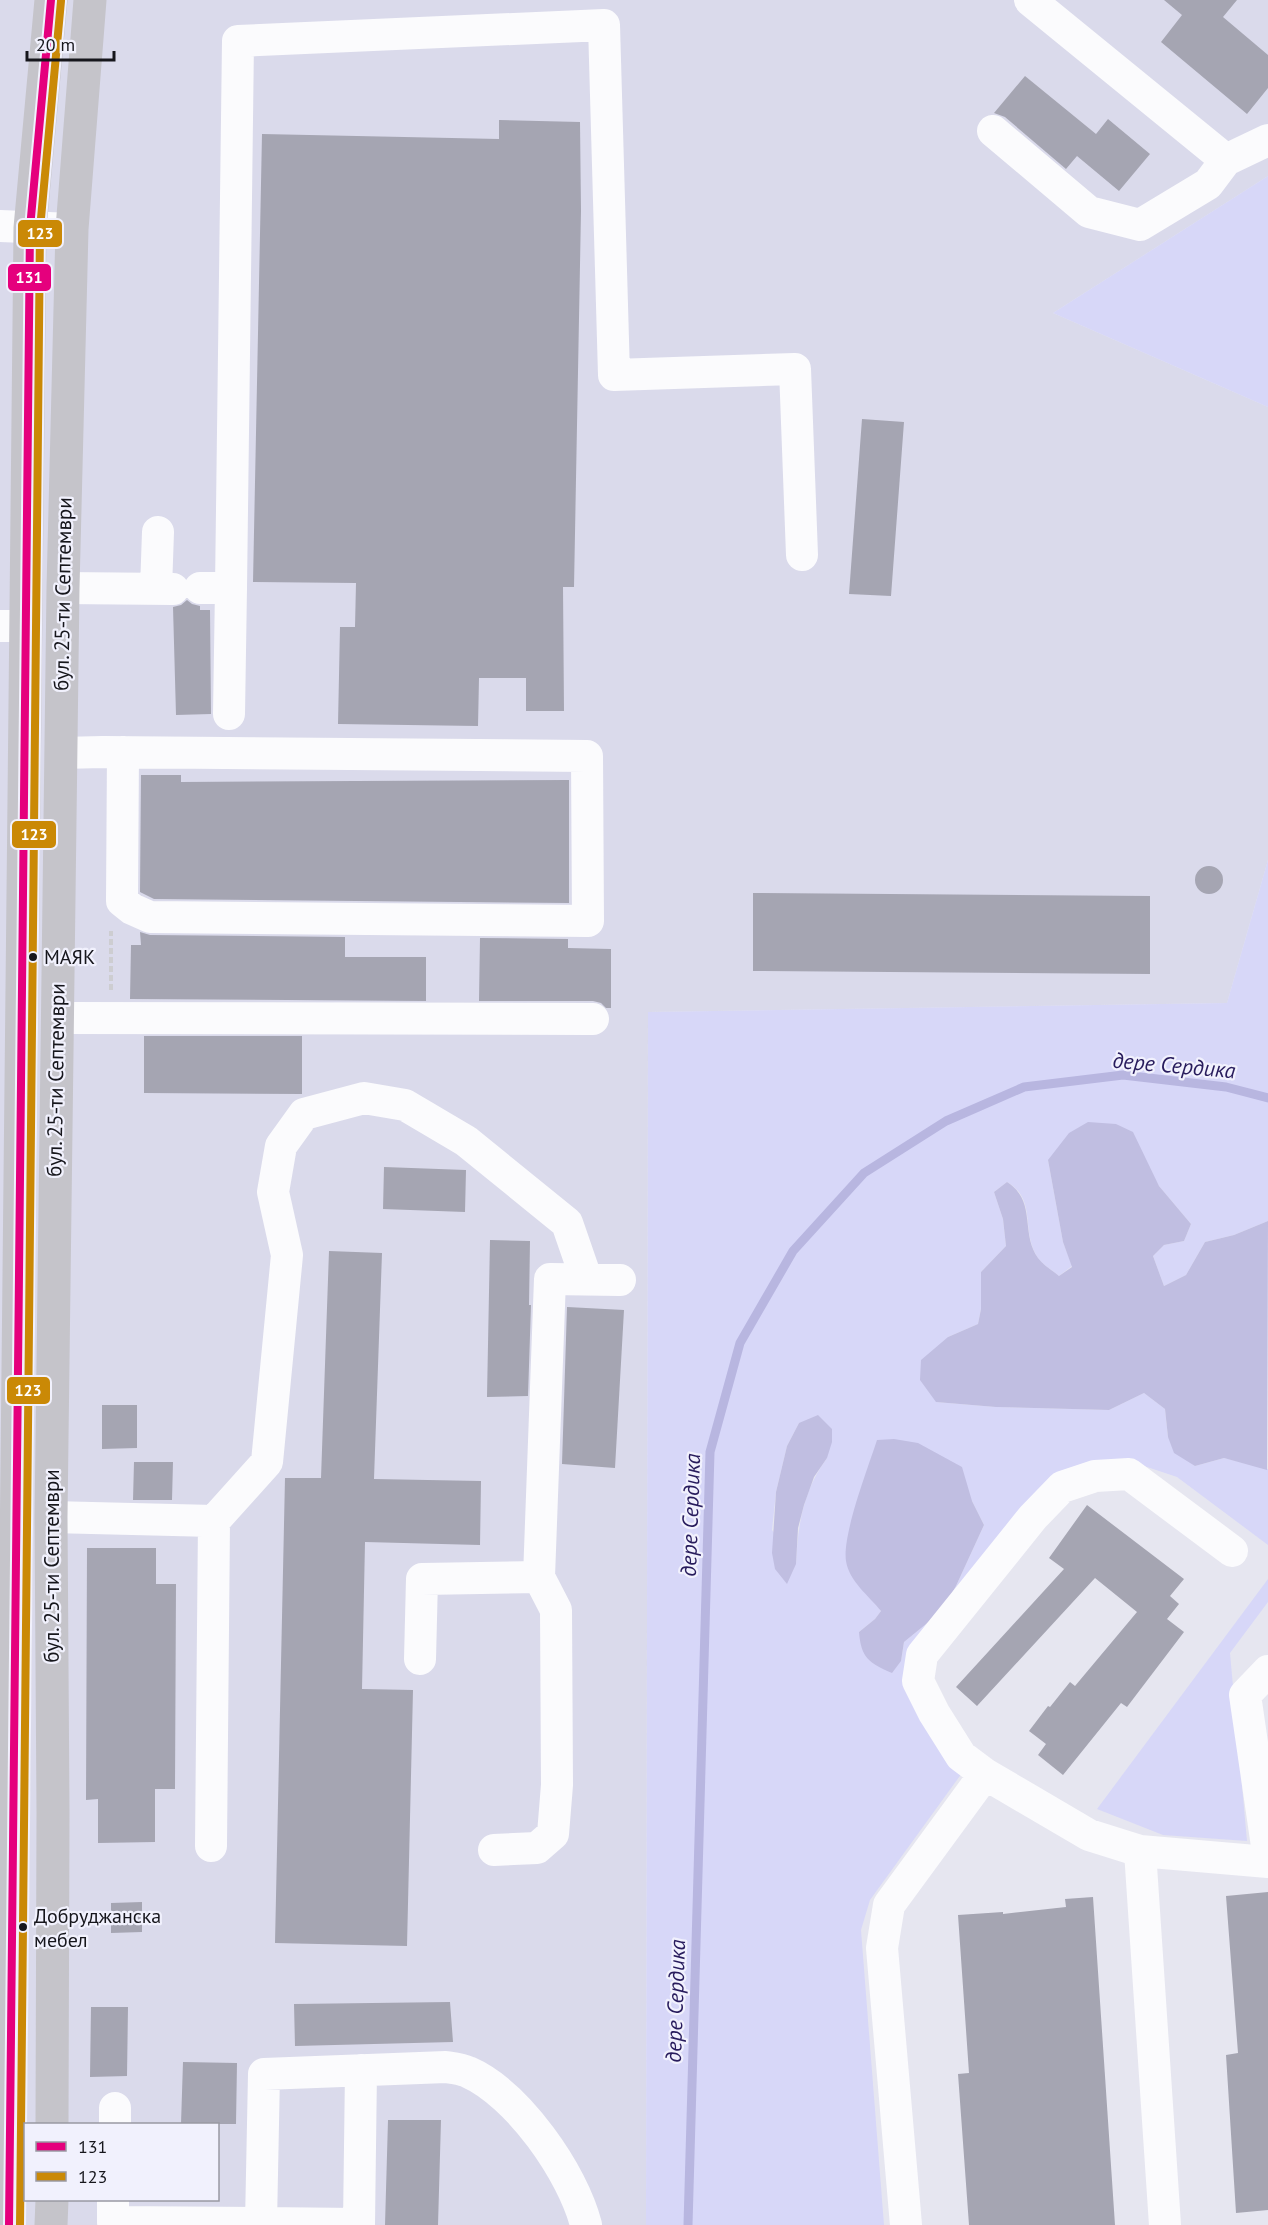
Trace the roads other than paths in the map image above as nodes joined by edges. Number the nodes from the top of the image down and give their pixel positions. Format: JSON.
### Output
{"nodes":[{"id":1,"x":51,"y":0,"type":"edge"},
{"id":2,"x":90,"y":0,"type":"edge"},
{"id":3,"x":1030,"y":0,"type":"edge"},
{"id":4,"x":993,"y":131,"type":"dead end"},
{"id":5,"x":1268,"y":140,"type":"edge"},
{"id":6,"x":1226,"y":160,"type":"junction"},
{"id":7,"x":15,"y":227,"type":"edge"},
{"id":8,"x":72,"y":230,"type":"junction"},
{"id":9,"x":158,"y":532,"type":"dead end"},
{"id":10,"x":802,"y":555,"type":"dead end"},
{"id":11,"x":63,"y":588,"type":"junction"},
{"id":12,"x":176,"y":588,"type":"junction"},
{"id":13,"x":231,"y":588,"type":"junction"},
{"id":14,"x":13,"y":626,"type":"edge"},
{"id":15,"x":229,"y":714,"type":"dead end"},
{"id":16,"x":123,"y":752,"type":"junction"},
{"id":17,"x":61,"y":753,"type":"junction"},
{"id":18,"x":57,"y":1017,"type":"junction"},
{"id":19,"x":592,"y":1019,"type":"dead end"},
{"id":20,"x":10,"y":1117,"type":"edge"},
{"id":21,"x":586,"y":1278,"type":"junction"},
{"id":22,"x":620,"y":1280,"type":"dead end"},
{"id":23,"x":51,"y":1517,"type":"junction"},
{"id":24,"x":214,"y":1521,"type":"junction"},
{"id":25,"x":1232,"y":1551,"type":"dead end"},
{"id":26,"x":539,"y":1577,"type":"junction"},
{"id":27,"x":420,"y":1659,"type":"dead end"},
{"id":28,"x":1268,"y":1671,"type":"edge"},
{"id":29,"x":985,"y":1774,"type":"junction"},
{"id":30,"x":211,"y":1846,"type":"dead end"},
{"id":31,"x":494,"y":1850,"type":"dead end"},
{"id":32,"x":1140,"y":1851,"type":"junction"},
{"id":33,"x":1268,"y":1853,"type":"edge"},
{"id":34,"x":1268,"y":1862,"type":"edge"},
{"id":35,"x":361,"y":2070,"type":"junction"},
{"id":36,"x":52,"y":2123,"type":"edge"},
{"id":37,"x":52,"y":2201,"type":"edge"},
{"id":38,"x":113,"y":2201,"type":"edge"},
{"id":39,"x":261,"y":2223,"type":"junction"},
{"id":40,"x":9,"y":2225,"type":"edge"},
{"id":41,"x":51,"y":2225,"type":"edge"},
{"id":42,"x":586,"y":2225,"type":"edge"},
{"id":43,"x":906,"y":2225,"type":"edge"},
{"id":44,"x":1165,"y":2225,"type":"edge"}],
"edges":[{"from":1,"to":7,"type":"main road","name":"бул. 25-ти Септември"},
{"from":2,"to":8,"type":"main road","name":"бул. 25-ти Септември"},
{"from":3,"to":6,"type":"street"},
{"from":4,"to":6,"type":"street"},
{"from":5,"to":6,"type":"street"},
{"from":7,"to":8,"type":"street"},
{"from":7,"to":14,"type":"main road","name":"бул. 25-ти Септември"},
{"from":8,"to":11,"type":"main road","name":"бул. 25-ти Септември"},
{"from":9,"to":12,"type":"street"},
{"from":10,"to":13,"type":"street"},
{"from":11,"to":12,"type":"street"},
{"from":11,"to":17,"type":"main road","name":"бул. 25-ти Септември"},
{"from":12,"to":13,"type":"street"},
{"from":13,"to":15,"type":"street"},
{"from":14,"to":20,"type":"main road","name":"бул. 25-ти Септември"},
{"from":16,"to":16,"type":"street"},
{"from":16,"to":17,"type":"street"},
{"from":17,"to":18,"type":"main road","name":"бул. 25-ти Септември"},
{"from":18,"to":19,"type":"street"},
{"from":18,"to":23,"type":"main road","name":"бул. 25-ти Септември"},
{"from":20,"to":40,"type":"main road","name":"бул. 25-ти Септември"},
{"from":21,"to":22,"type":"street"},
{"from":21,"to":24,"type":"street"},
{"from":21,"to":26,"type":"street"},
{"from":23,"to":24,"type":"street"},
{"from":23,"to":36,"type":"main road","name":"бул. 25-ти Септември"},
{"from":24,"to":30,"type":"street"},
{"from":25,"to":29,"type":"street"},
{"from":26,"to":27,"type":"street"},
{"from":26,"to":31,"type":"street"},
{"from":28,"to":33,"type":"street"},
{"from":29,"to":32,"type":"street"},
{"from":29,"to":43,"type":"street"},
{"from":32,"to":34,"type":"street"},
{"from":32,"to":44,"type":"street"},
{"from":35,"to":39,"type":"street"},
{"from":35,"to":39,"type":"street"},
{"from":35,"to":42,"type":"street"},
{"from":37,"to":41,"type":"main road"},
{"from":38,"to":39,"type":"street"}]}
